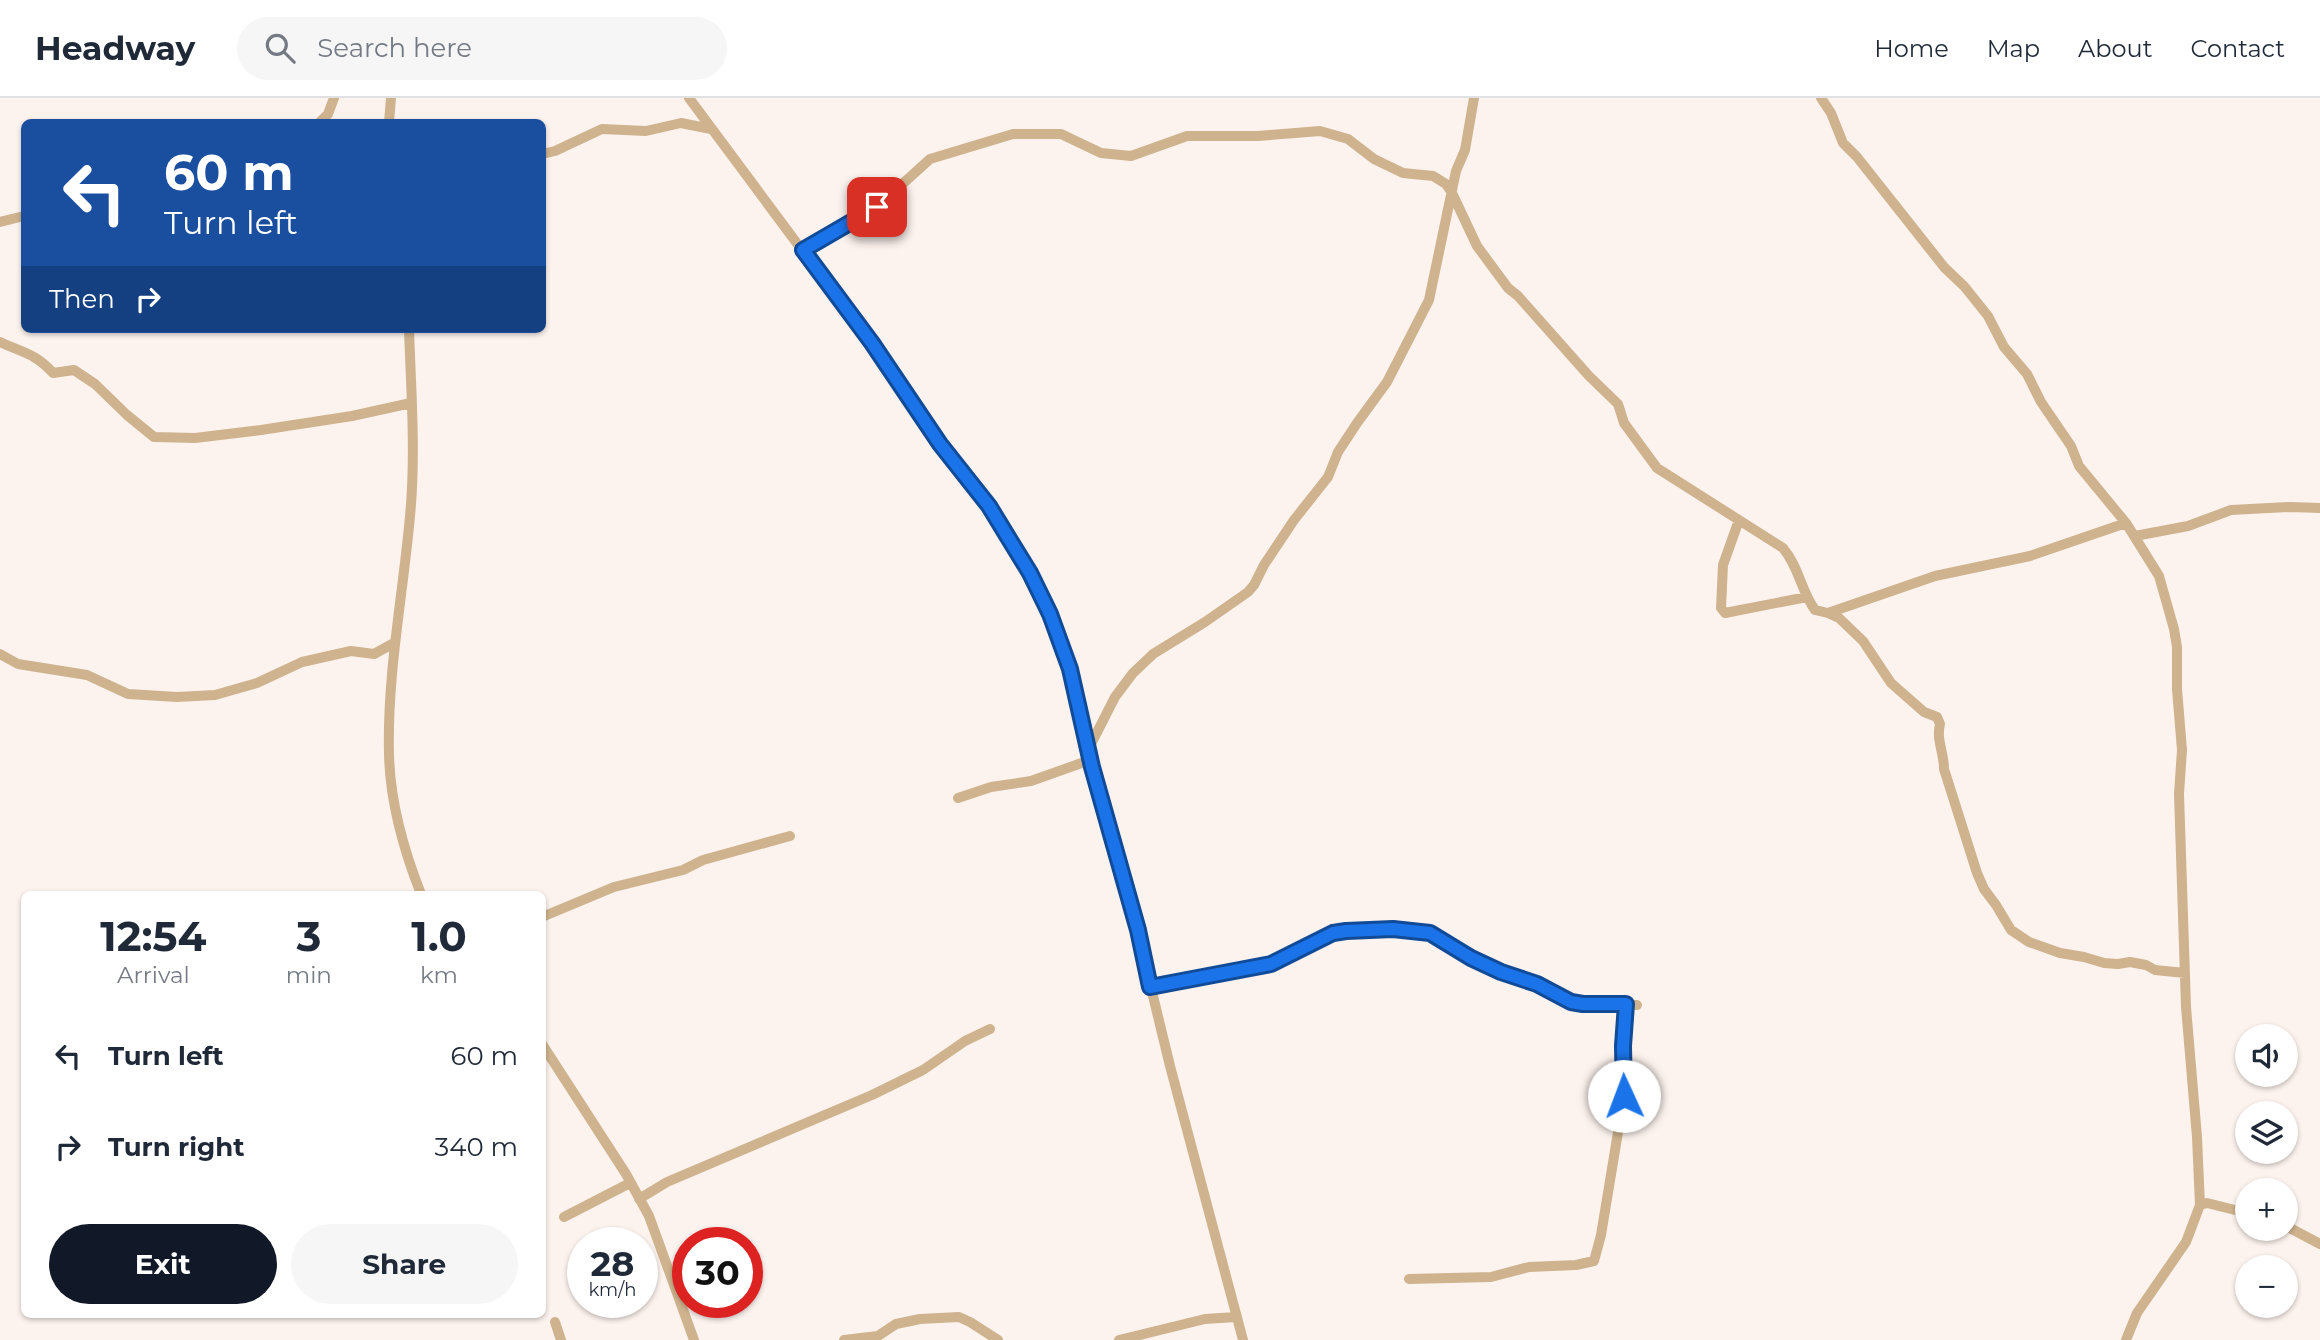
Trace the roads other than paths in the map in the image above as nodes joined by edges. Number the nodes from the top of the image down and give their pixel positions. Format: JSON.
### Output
{"nodes":[{"id":1,"x":334,"y":98,"type":"edge"},
{"id":2,"x":391,"y":98,"type":"edge"},
{"id":3,"x":689,"y":98,"type":"edge"},
{"id":4,"x":1474,"y":98,"type":"edge"},
{"id":5,"x":1821,"y":98,"type":"edge"},
{"id":6,"x":323,"y":119,"type":"edge"},
{"id":7,"x":389,"y":119,"type":"edge"},
{"id":8,"x":711,"y":129,"type":"junction"},
{"id":9,"x":546,"y":152,"type":"edge"},
{"id":10,"x":1452,"y":193,"type":"junction"},
{"id":11,"x":21,"y":217,"type":"edge"},
{"id":12,"x":0,"y":222,"type":"edge"},
{"id":13,"x":803,"y":250,"type":"junction"},
{"id":14,"x":409,"y":333,"type":"edge"},
{"id":15,"x":0,"y":342,"type":"edge"},
{"id":16,"x":411,"y":403,"type":"junction"},
{"id":17,"x":2320,"y":508,"type":"edge"},
{"id":18,"x":1739,"y":520,"type":"junction"},
{"id":19,"x":2126,"y":523,"type":"junction"},
{"id":20,"x":2135,"y":536,"type":"junction"},
{"id":21,"x":1807,"y":597,"type":"junction"},
{"id":22,"x":1828,"y":612,"type":"junction"},
{"id":23,"x":394,"y":643,"type":"junction"},
{"id":24,"x":0,"y":654,"type":"edge"},
{"id":25,"x":1089,"y":755,"type":"junction"},
{"id":26,"x":958,"y":799,"type":"dead end"},
{"id":27,"x":790,"y":836,"type":"dead end"},
{"id":28,"x":420,"y":891,"type":"edge"},
{"id":29,"x":546,"y":915,"type":"edge"},
{"id":30,"x":2185,"y":973,"type":"junction"},
{"id":31,"x":1150,"y":987,"type":"junction"},
{"id":32,"x":990,"y":1029,"type":"dead end"},
{"id":33,"x":546,"y":1050,"type":"edge"},
{"id":34,"x":630,"y":1183,"type":"junction"},
{"id":35,"x":639,"y":1199,"type":"junction"},
{"id":36,"x":2200,"y":1205,"type":"junction"},
{"id":37,"x":2235,"y":1210,"type":"edge"},
{"id":38,"x":564,"y":1217,"type":"dead end"},
{"id":39,"x":2298,"y":1232,"type":"edge"},
{"id":40,"x":2320,"y":1244,"type":"edge"},
{"id":41,"x":1409,"y":1279,"type":"dead end"},
{"id":42,"x":1236,"y":1317,"type":"junction"},
{"id":43,"x":555,"y":1322,"type":"dead end"},
{"id":44,"x":561,"y":1340,"type":"edge"},
{"id":45,"x":694,"y":1340,"type":"edge"},
{"id":46,"x":844,"y":1340,"type":"edge"},
{"id":47,"x":998,"y":1340,"type":"edge"},
{"id":48,"x":1119,"y":1340,"type":"edge"},
{"id":49,"x":1243,"y":1340,"type":"edge"},
{"id":50,"x":2126,"y":1340,"type":"edge"}],
"edges":[{"from":1,"to":6,"type":"street"},
{"from":2,"to":7,"type":"street"},
{"from":3,"to":8,"type":"street"},
{"from":4,"to":10,"type":"street"},
{"from":5,"to":19,"type":"street"},
{"from":8,"to":9,"type":"street"},
{"from":8,"to":13,"type":"street"},
{"from":10,"to":13,"type":"street"},
{"from":10,"to":18,"type":"street"},
{"from":10,"to":25,"type":"street"},
{"from":11,"to":12,"type":"street"},
{"from":13,"to":25,"type":"street"},
{"from":14,"to":16,"type":"street"},
{"from":15,"to":16,"type":"street"},
{"from":16,"to":23,"type":"street"},
{"from":17,"to":20,"type":"street"},
{"from":18,"to":21,"type":"street"},
{"from":18,"to":21,"type":"street"},
{"from":19,"to":20,"type":"street"},
{"from":19,"to":22,"type":"street"},
{"from":20,"to":30,"type":"street"},
{"from":21,"to":22,"type":"street"},
{"from":22,"to":30,"type":"street"},
{"from":23,"to":24,"type":"street"},
{"from":23,"to":28,"type":"street"},
{"from":25,"to":26,"type":"street"},
{"from":25,"to":31,"type":"street"},
{"from":27,"to":29,"type":"street"},
{"from":30,"to":36,"type":"street"},
{"from":31,"to":41,"type":"street"},
{"from":31,"to":42,"type":"street"},
{"from":32,"to":35,"type":"street"},
{"from":33,"to":34,"type":"street"},
{"from":34,"to":35,"type":"street"},
{"from":34,"to":38,"type":"street"},
{"from":35,"to":45,"type":"street"},
{"from":36,"to":37,"type":"street"},
{"from":36,"to":50,"type":"street"},
{"from":39,"to":40,"type":"street"},
{"from":42,"to":48,"type":"street"},
{"from":42,"to":49,"type":"street"},
{"from":43,"to":44,"type":"street"},
{"from":46,"to":47,"type":"street"}]}
